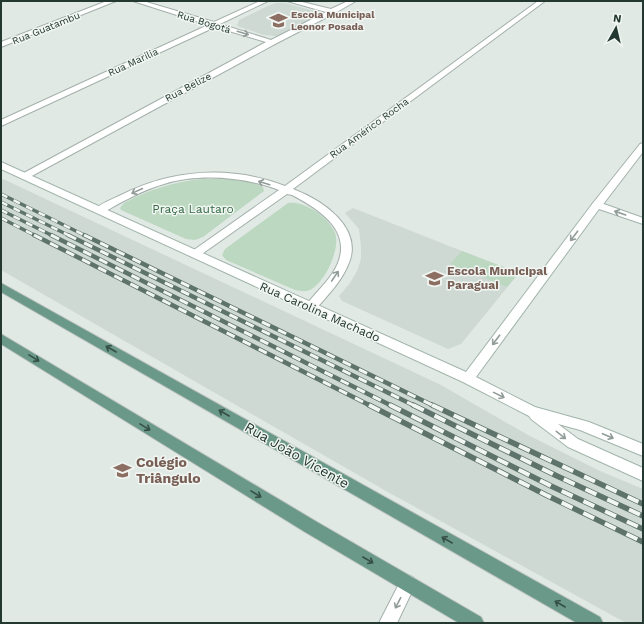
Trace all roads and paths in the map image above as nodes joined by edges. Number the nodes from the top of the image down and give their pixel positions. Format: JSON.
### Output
{"nodes":[{"id":1,"x":113,"y":1,"type":"edge"},
{"id":2,"x":136,"y":1,"type":"edge"},
{"id":3,"x":264,"y":1,"type":"edge"},
{"id":4,"x":290,"y":1,"type":"edge"},
{"id":5,"x":353,"y":1,"type":"edge"},
{"id":6,"x":542,"y":1,"type":"edge"},
{"id":7,"x":333,"y":12,"type":"junction"},
{"id":8,"x":214,"y":25,"type":"junction"},
{"id":9,"x":272,"y":42,"type":"junction"},
{"id":10,"x":1,"y":45,"type":"edge"},
{"id":11,"x":1,"y":123,"type":"edge"},
{"id":12,"x":643,"y":146,"type":"edge"},
{"id":13,"x":1,"y":165,"type":"edge"},
{"id":14,"x":25,"y":176,"type":"junction"},
{"id":15,"x":285,"y":190,"type":"junction"},
{"id":16,"x":597,"y":205,"type":"junction"},
{"id":17,"x":100,"y":210,"type":"junction"},
{"id":18,"x":643,"y":221,"type":"edge"},
{"id":19,"x":195,"y":254,"type":"junction"},
{"id":20,"x":1,"y":287,"type":"edge"},
{"id":21,"x":311,"y":307,"type":"junction"},
{"id":22,"x":1,"y":338,"type":"edge"},
{"id":23,"x":468,"y":379,"type":"junction"},
{"id":24,"x":531,"y":411,"type":"junction"},
{"id":25,"x":643,"y":450,"type":"edge"},
{"id":26,"x":643,"y":474,"type":"edge"},
{"id":27,"x":408,"y":583,"type":"junction"},
{"id":28,"x":388,"y":623,"type":"edge"},
{"id":29,"x":475,"y":623,"type":"edge"},
{"id":30,"x":594,"y":623,"type":"edge"}],
"edges":[{"from":1,"to":10,"type":"street","name":"Rua Guatambu"},
{"from":2,"to":8,"type":"street","name":"Rua Bogotá"},
{"from":3,"to":8,"type":"street","name":"Rua Marília"},
{"from":4,"to":7,"type":"street"},
{"from":5,"to":7,"type":"street","name":"Rua Belize"},
{"from":6,"to":15,"type":"street","name":"Rua Américo Rocha"},
{"from":7,"to":9,"type":"street","name":"Rua Belize"},
{"from":8,"to":9,"type":"street","name":"Rua Bogotá","one_way":true},
{"from":8,"to":11,"type":"street","name":"Rua Marília"},
{"from":9,"to":14,"type":"street","name":"Rua Belize"},
{"from":12,"to":16,"type":"street"},
{"from":13,"to":14,"type":"street","name":"Rua Carolina Machado"},
{"from":14,"to":17,"type":"street","name":"Rua Carolina Machado"},
{"from":15,"to":17,"type":"street","one_way":true},
{"from":15,"to":19,"type":"street","name":"Rua Américo Rocha"},
{"from":21,"to":15,"type":"street","one_way":true},
{"from":18,"to":16,"type":"street","one_way":true},
{"from":16,"to":23,"type":"street","one_way":true},
{"from":17,"to":19,"type":"street","name":"Rua Carolina Machado"},
{"from":19,"to":21,"type":"street","name":"Rua Carolina Machado"},
{"from":30,"to":20,"type":"main road","name":"Rua João Vicente","one_way":true},
{"from":21,"to":23,"type":"street","name":"Rua Carolina Machado"},
{"from":22,"to":27,"type":"main road","one_way":true},
{"from":23,"to":24,"type":"street","name":"Rua Carolina Machado","one_way":true},
{"from":24,"to":25,"type":"street","name":"Rua Carolina Machado","one_way":true},
{"from":24,"to":26,"type":"street","one_way":true},
{"from":27,"to":28,"type":"street","one_way":true},
{"from":27,"to":29,"type":"main road"}]}
